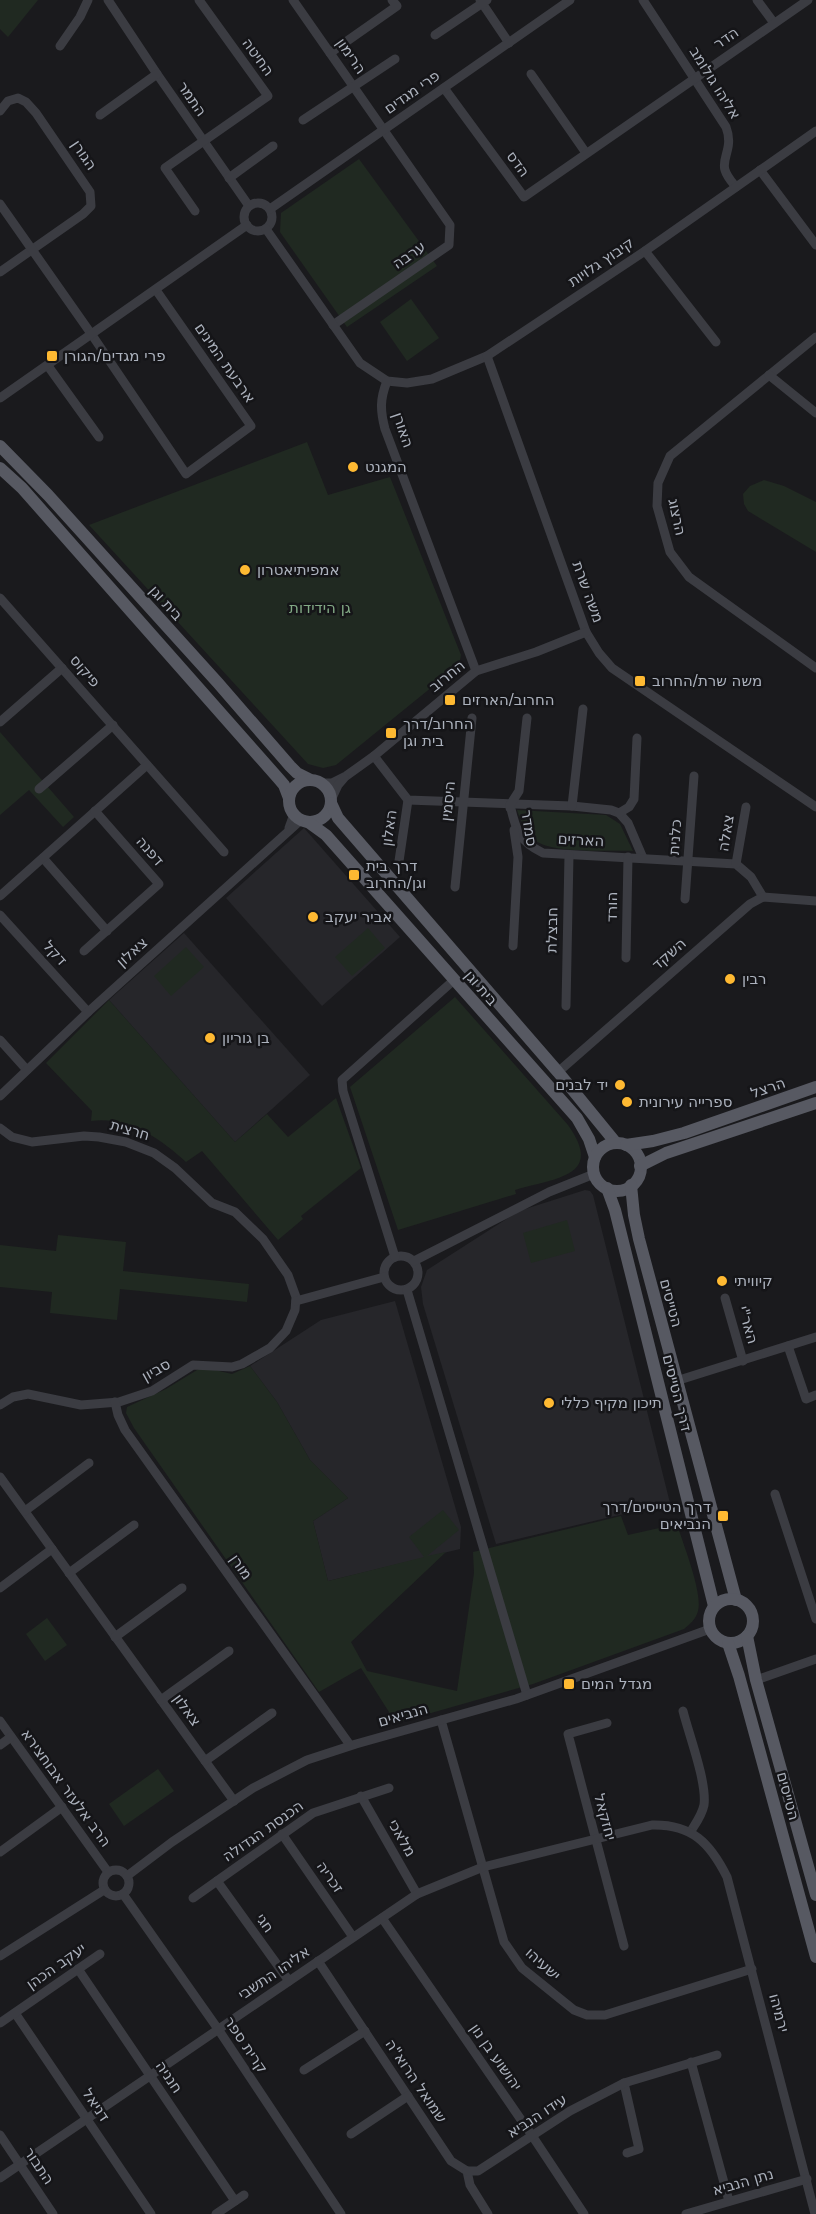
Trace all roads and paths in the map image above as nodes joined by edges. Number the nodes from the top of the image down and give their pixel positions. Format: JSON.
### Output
{"nodes":[{"id":1,"x":88,"y":0,"type":"edge"},
{"id":2,"x":108,"y":0,"type":"edge"},
{"id":3,"x":199,"y":0,"type":"edge"},
{"id":4,"x":293,"y":0,"type":"edge"},
{"id":5,"x":392,"y":0,"type":"edge"},
{"id":6,"x":570,"y":0,"type":"edge"},
{"id":7,"x":643,"y":0,"type":"edge"},
{"id":8,"x":757,"y":0,"type":"edge"},
{"id":9,"x":808,"y":0,"type":"edge"},
{"id":10,"x":483,"y":1,"type":"edge"},
{"id":11,"x":774,"y":23,"type":"junction"},
{"id":12,"x":435,"y":34,"type":"dead end"},
{"id":13,"x":509,"y":43,"type":"junction"},
{"id":14,"x":60,"y":46,"type":"dead end"},
{"id":15,"x":330,"y":52,"type":"junction"},
{"id":16,"x":395,"y":59,"type":"dead end"},
{"id":17,"x":157,"y":74,"type":"junction"},
{"id":18,"x":531,"y":75,"type":"dead end"},
{"id":19,"x":695,"y":77,"type":"junction"},
{"id":20,"x":354,"y":87,"type":"junction"},
{"id":21,"x":444,"y":88,"type":"junction"},
{"id":22,"x":0,"y":111,"type":"edge"},
{"id":23,"x":100,"y":115,"type":"dead end"},
{"id":24,"x":303,"y":120,"type":"dead end"},
{"id":25,"x":384,"y":130,"type":"junction"},
{"id":26,"x":816,"y":131,"type":"edge"},
{"id":27,"x":204,"y":141,"type":"junction"},
{"id":28,"x":273,"y":146,"type":"dead end"},
{"id":29,"x":586,"y":153,"type":"junction"},
{"id":30,"x":760,"y":170,"type":"junction"},
{"id":31,"x":229,"y":178,"type":"junction"},
{"id":32,"x":736,"y":187,"type":"junction"},
{"id":33,"x":0,"y":204,"type":"edge"},
{"id":34,"x":249,"y":206,"type":"junction"},
{"id":35,"x":270,"y":209,"type":"junction"},
{"id":36,"x":195,"y":211,"type":"dead end"},
{"id":37,"x":247,"y":225,"type":"junction"},
{"id":38,"x":266,"y":229,"type":"junction"},
{"id":39,"x":816,"y":245,"type":"edge"},
{"id":40,"x":33,"y":250,"type":"junction"},
{"id":41,"x":645,"y":251,"type":"junction"},
{"id":42,"x":0,"y":272,"type":"edge"},
{"id":43,"x":156,"y":290,"type":"junction"},
{"id":44,"x":333,"y":325,"type":"junction"},
{"id":45,"x":92,"y":335,"type":"junction"},
{"id":46,"x":816,"y":337,"type":"edge"},
{"id":47,"x":716,"y":342,"type":"dead end"},
{"id":48,"x":487,"y":356,"type":"junction"},
{"id":49,"x":48,"y":366,"type":"junction"},
{"id":50,"x":769,"y":375,"type":"junction"},
{"id":51,"x":387,"y":381,"type":"junction"},
{"id":52,"x":1,"y":398,"type":"edge"},
{"id":53,"x":816,"y":413,"type":"edge"},
{"id":54,"x":99,"y":437,"type":"dead end"},
{"id":55,"x":0,"y":446,"type":"edge"},
{"id":56,"x":0,"y":468,"type":"edge"},
{"id":57,"x":0,"y":598,"type":"edge"},
{"id":58,"x":586,"y":632,"type":"junction"},
{"id":59,"x":62,"y":668,"type":"junction"},
{"id":60,"x":816,"y":668,"type":"edge"},
{"id":61,"x":477,"y":671,"type":"junction"},
{"id":62,"x":583,"y":709,"type":"dead end"},
{"id":63,"x":472,"y":718,"type":"dead end"},
{"id":64,"x":527,"y":718,"type":"dead end"},
{"id":65,"x":0,"y":722,"type":"edge"},
{"id":66,"x":113,"y":725,"type":"junction"},
{"id":67,"x":637,"y":738,"type":"dead end"},
{"id":68,"x":374,"y":756,"type":"junction"},
{"id":69,"x":147,"y":765,"type":"junction"},
{"id":70,"x":694,"y":776,"type":"dead end"},
{"id":71,"x":346,"y":777,"type":"junction"},
{"id":72,"x":316,"y":781,"type":"junction"},
{"id":73,"x":39,"y":789,"type":"dead end"},
{"id":74,"x":289,"y":798,"type":"junction"},
{"id":75,"x":408,"y":800,"type":"junction"},
{"id":76,"x":331,"y":802,"type":"junction"},
{"id":77,"x":463,"y":803,"type":"junction"},
{"id":78,"x":510,"y":805,"type":"junction"},
{"id":79,"x":572,"y":806,"type":"junction"},
{"id":80,"x":746,"y":807,"type":"dead end"},
{"id":81,"x":816,"y":807,"type":"edge"},
{"id":82,"x":95,"y":811,"type":"junction"},
{"id":83,"x":619,"y":813,"type":"junction"},
{"id":84,"x":301,"y":818,"type":"junction"},
{"id":85,"x":224,"y":852,"type":"dead end"},
{"id":86,"x":569,"y":855,"type":"junction"},
{"id":87,"x":43,"y":858,"type":"junction"},
{"id":88,"x":628,"y":858,"type":"junction"},
{"id":89,"x":644,"y":858,"type":"junction"},
{"id":90,"x":688,"y":860,"type":"junction"},
{"id":91,"x":399,"y":861,"type":"dead end"},
{"id":92,"x":736,"y":864,"type":"junction"},
{"id":93,"x":455,"y":887,"type":"dead end"},
{"id":94,"x":0,"y":896,"type":"edge"},
{"id":95,"x":763,"y":897,"type":"junction"},
{"id":96,"x":685,"y":899,"type":"dead end"},
{"id":97,"x":816,"y":901,"type":"edge"},
{"id":98,"x":0,"y":915,"type":"edge"},
{"id":99,"x":107,"y":931,"type":"junction"},
{"id":100,"x":513,"y":946,"type":"dead end"},
{"id":101,"x":84,"y":951,"type":"dead end"},
{"id":102,"x":626,"y":958,"type":"dead end"},
{"id":103,"x":454,"y":980,"type":"junction"},
{"id":104,"x":566,"y":1006,"type":"dead end"},
{"id":105,"x":88,"y":1012,"type":"junction"},
{"id":106,"x":0,"y":1040,"type":"edge"},
{"id":107,"x":27,"y":1070,"type":"junction"},
{"id":108,"x":558,"y":1072,"type":"junction"},
{"id":109,"x":816,"y":1087,"type":"edge"},
{"id":110,"x":0,"y":1096,"type":"edge"},
{"id":111,"x":816,"y":1103,"type":"edge"},
{"id":112,"x":0,"y":1128,"type":"edge"},
{"id":113,"x":621,"y":1144,"type":"junction"},
{"id":114,"x":595,"y":1157,"type":"junction"},
{"id":115,"x":640,"y":1166,"type":"junction"},
{"id":116,"x":594,"y":1174,"type":"junction"},
{"id":117,"x":631,"y":1185,"type":"junction"},
{"id":118,"x":607,"y":1188,"type":"junction"},
{"id":119,"x":396,"y":1257,"type":"junction"},
{"id":120,"x":414,"y":1261,"type":"junction"},
{"id":121,"x":384,"y":1277,"type":"junction"},
{"id":122,"x":407,"y":1290,"type":"junction"},
{"id":123,"x":725,"y":1298,"type":"dead end"},
{"id":124,"x":296,"y":1301,"type":"junction"},
{"id":125,"x":816,"y":1337,"type":"edge"},
{"id":126,"x":788,"y":1346,"type":"junction"},
{"id":127,"x":743,"y":1361,"type":"junction"},
{"id":128,"x":676,"y":1381,"type":"junction"},
{"id":129,"x":816,"y":1395,"type":"edge"},
{"id":130,"x":115,"y":1402,"type":"junction"},
{"id":131,"x":0,"y":1405,"type":"edge"},
{"id":132,"x":89,"y":1463,"type":"dead end"},
{"id":133,"x":0,"y":1477,"type":"edge"},
{"id":134,"x":775,"y":1494,"type":"dead end"},
{"id":135,"x":25,"y":1511,"type":"junction"},
{"id":136,"x":134,"y":1525,"type":"dead end"},
{"id":137,"x":52,"y":1549,"type":"junction"},
{"id":138,"x":69,"y":1573,"type":"junction"},
{"id":139,"x":0,"y":1588,"type":"edge"},
{"id":140,"x":182,"y":1588,"type":"dead end"},
{"id":141,"x":736,"y":1600,"type":"junction"},
{"id":142,"x":714,"y":1606,"type":"junction"},
{"id":143,"x":816,"y":1619,"type":"edge"},
{"id":144,"x":710,"y":1629,"type":"junction"},
{"id":145,"x":747,"y":1636,"type":"junction"},
{"id":146,"x":115,"y":1637,"type":"junction"},
{"id":147,"x":728,"y":1643,"type":"junction"},
{"id":148,"x":229,"y":1652,"type":"dead end"},
{"id":149,"x":816,"y":1659,"type":"edge"},
{"id":150,"x":756,"y":1680,"type":"junction"},
{"id":151,"x":527,"y":1695,"type":"junction"},
{"id":152,"x":161,"y":1700,"type":"junction"},
{"id":153,"x":683,"y":1712,"type":"dead end"},
{"id":154,"x":272,"y":1713,"type":"dead end"},
{"id":155,"x":441,"y":1720,"type":"junction"},
{"id":156,"x":0,"y":1721,"type":"edge"},
{"id":157,"x":607,"y":1723,"type":"dead end"},
{"id":158,"x":11,"y":1737,"type":"junction"},
{"id":159,"x":0,"y":1745,"type":"edge"},
{"id":160,"x":350,"y":1746,"type":"junction"},
{"id":161,"x":205,"y":1761,"type":"junction"},
{"id":162,"x":389,"y":1788,"type":"dead end"},
{"id":163,"x":361,"y":1796,"type":"junction"},
{"id":164,"x":234,"y":1801,"type":"junction"},
{"id":165,"x":62,"y":1807,"type":"junction"},
{"id":166,"x":691,"y":1831,"type":"junction"},
{"id":167,"x":282,"y":1834,"type":"junction"},
{"id":168,"x":596,"y":1839,"type":"junction"},
{"id":169,"x":0,"y":1852,"type":"edge"},
{"id":170,"x":483,"y":1868,"type":"junction"},
{"id":171,"x":108,"y":1872,"type":"junction"},
{"id":172,"x":127,"y":1876,"type":"junction"},
{"id":173,"x":217,"y":1881,"type":"junction"},
{"id":174,"x":104,"y":1890,"type":"junction"},
{"id":175,"x":123,"y":1894,"type":"junction"},
{"id":176,"x":417,"y":1894,"type":"junction"},
{"id":177,"x":816,"y":1895,"type":"edge"},
{"id":178,"x":193,"y":1899,"type":"dead end"},
{"id":179,"x":382,"y":1918,"type":"junction"},
{"id":180,"x":353,"y":1937,"type":"junction"},
{"id":181,"x":624,"y":1946,"type":"dead end"},
{"id":182,"x":100,"y":1954,"type":"dead end"},
{"id":183,"x":0,"y":1956,"type":"edge"},
{"id":184,"x":816,"y":1957,"type":"edge"},
{"id":185,"x":318,"y":1961,"type":"junction"},
{"id":186,"x":78,"y":1969,"type":"junction"},
{"id":187,"x":752,"y":1969,"type":"junction"},
{"id":188,"x":289,"y":1981,"type":"junction"},
{"id":189,"x":15,"y":2013,"type":"junction"},
{"id":190,"x":0,"y":2023,"type":"edge"},
{"id":191,"x":218,"y":2030,"type":"junction"},
{"id":192,"x":365,"y":2031,"type":"junction"},
{"id":193,"x":717,"y":2055,"type":"dead end"},
{"id":194,"x":691,"y":2062,"type":"junction"},
{"id":195,"x":304,"y":2070,"type":"dead end"},
{"id":196,"x":150,"y":2075,"type":"junction"},
{"id":197,"x":624,"y":2083,"type":"junction"},
{"id":198,"x":408,"y":2096,"type":"junction"},
{"id":199,"x":87,"y":2119,"type":"junction"},
{"id":200,"x":351,"y":2134,"type":"dead end"},
{"id":201,"x":0,"y":2136,"type":"edge"},
{"id":202,"x":533,"y":2137,"type":"junction"},
{"id":203,"x":627,"y":2153,"type":"dead end"},
{"id":204,"x":19,"y":2164,"type":"junction"},
{"id":205,"x":467,"y":2171,"type":"junction"},
{"id":206,"x":0,"y":2178,"type":"edge"},
{"id":207,"x":807,"y":2179,"type":"junction"},
{"id":208,"x":244,"y":2195,"type":"dead end"},
{"id":209,"x":235,"y":2201,"type":"junction"},
{"id":210,"x":729,"y":2201,"type":"junction"},
{"id":211,"x":53,"y":2214,"type":"edge"},
{"id":212,"x":151,"y":2214,"type":"edge"},
{"id":213,"x":216,"y":2214,"type":"edge"},
{"id":214,"x":341,"y":2214,"type":"edge"},
{"id":215,"x":488,"y":2214,"type":"edge"},
{"id":216,"x":584,"y":2214,"type":"edge"},
{"id":217,"x":686,"y":2214,"type":"edge"},
{"id":218,"x":816,"y":2214,"type":"edge"}],
"edges":[{"from":1,"to":14,"type":"street"},
{"from":2,"to":17,"type":"street","name":"התמר"},
{"from":3,"to":27,"type":"street","name":"החיטה"},
{"from":4,"to":15,"type":"street","name":"הרימון"},
{"from":5,"to":15,"type":"street"},
{"from":6,"to":13,"type":"street","name":"פרי מגדים"},
{"from":7,"to":19,"type":"street","name":"אליהו גולומב"},
{"from":8,"to":11,"type":"street"},
{"from":9,"to":11,"type":"street","name":"הדר"},
{"from":10,"to":12,"type":"street"},
{"from":10,"to":13,"type":"street"},
{"from":11,"to":19,"type":"street","name":"הדר"},
{"from":13,"to":21,"type":"street","name":"פרי מגדים"},
{"from":15,"to":20,"type":"street","name":"הרימון"},
{"from":16,"to":20,"type":"street"},
{"from":17,"to":23,"type":"street","name":"התמר"},
{"from":17,"to":27,"type":"street","name":"התמר"},
{"from":18,"to":29,"type":"street"},
{"from":19,"to":29,"type":"street","name":"הדס"},
{"from":19,"to":32,"type":"street","name":"אליהו גולומב"},
{"from":20,"to":24,"type":"street"},
{"from":20,"to":25,"type":"street","name":"הרימון"},
{"from":21,"to":25,"type":"street","name":"פרי מגדים"},
{"from":21,"to":29,"type":"street","name":"הדס"},
{"from":22,"to":40,"type":"street","name":"הגורן"},
{"from":25,"to":35,"type":"street","name":"פרי מגדים"},
{"from":25,"to":44,"type":"street","name":"ערבה"},
{"from":26,"to":30,"type":"street","name":"קיבוץ גלויות"},
{"from":27,"to":31,"type":"street","name":"התמר"},
{"from":27,"to":36,"type":"street"},
{"from":28,"to":31,"type":"street"},
{"from":30,"to":32,"type":"street","name":"קיבוץ גלויות"},
{"from":30,"to":39,"type":"street"},
{"from":31,"to":34,"type":"street","name":"התמר"},
{"from":32,"to":41,"type":"street","name":"קיבוץ גלויות"},
{"from":33,"to":40,"type":"street"},
{"from":34,"to":35,"type":"street"},
{"from":34,"to":37,"type":"street"},
{"from":35,"to":38,"type":"street"},
{"from":37,"to":38,"type":"street"},
{"from":37,"to":43,"type":"street"},
{"from":38,"to":44,"type":"street"},
{"from":40,"to":42,"type":"street","name":"הגורן"},
{"from":40,"to":45,"type":"street"},
{"from":41,"to":47,"type":"street"},
{"from":41,"to":48,"type":"street","name":"קיבוץ גלויות"},
{"from":43,"to":45,"type":"street"},
{"from":43,"to":45,"type":"street","name":"ארבעת המינים"},
{"from":44,"to":51,"type":"street"},
{"from":45,"to":49,"type":"street"},
{"from":46,"to":50,"type":"street","name":"הרצוג"},
{"from":48,"to":51,"type":"street","name":"קיבוץ גלויות"},
{"from":48,"to":58,"type":"street","name":"משה שרת"},
{"from":49,"to":52,"type":"street"},
{"from":49,"to":54,"type":"street"},
{"from":50,"to":53,"type":"street"},
{"from":50,"to":60,"type":"street","name":"הרצוג"},
{"from":51,"to":61,"type":"street","name":"האורן"},
{"from":55,"to":72,"type":"main road","name":"בית וגן"},
{"from":56,"to":74,"type":"main road"},
{"from":57,"to":59,"type":"street","name":"פיקוס"},
{"from":58,"to":61,"type":"street","name":"החרוב"},
{"from":58,"to":81,"type":"street","name":"משה שרת"},
{"from":59,"to":65,"type":"street"},
{"from":59,"to":66,"type":"street","name":"פיקוס"},
{"from":61,"to":68,"type":"street","name":"החרוב"},
{"from":62,"to":79,"type":"street"},
{"from":63,"to":77,"type":"street","name":"היסמין"},
{"from":64,"to":78,"type":"street","name":"סמדר"},
{"from":66,"to":69,"type":"street","name":"פיקוס"},
{"from":66,"to":73,"type":"street"},
{"from":67,"to":83,"type":"street"},
{"from":68,"to":71,"type":"street","name":"החרוב"},
{"from":68,"to":75,"type":"street"},
{"from":69,"to":82,"type":"street"},
{"from":69,"to":85,"type":"street","name":"פיקוס"},
{"from":70,"to":90,"type":"street","name":"כלנית"},
{"from":71,"to":72,"type":"street","name":"החרוב"},
{"from":71,"to":76,"type":"street","name":"החרוב"},
{"from":72,"to":74,"type":"main road"},
{"from":72,"to":76,"type":"main road"},
{"from":74,"to":84,"type":"main road"},
{"from":75,"to":77,"type":"street"},
{"from":75,"to":91,"type":"street","name":"האלון"},
{"from":76,"to":84,"type":"main road"},
{"from":76,"to":108,"type":"main road","name":"בית וגן"},
{"from":77,"to":78,"type":"street"},
{"from":77,"to":93,"type":"street","name":"היסמין"},
{"from":78,"to":79,"type":"street"},
{"from":78,"to":86,"type":"street","name":"הארזים"},
{"from":78,"to":100,"type":"street","name":"סמדר"},
{"from":79,"to":83,"type":"street"},
{"from":80,"to":92,"type":"street","name":"צאלה"},
{"from":82,"to":87,"type":"street"},
{"from":82,"to":99,"type":"street","name":"דפנה"},
{"from":83,"to":89,"type":"street"},
{"from":84,"to":103,"type":"main road","name":"בית וגן"},
{"from":84,"to":105,"type":"street","name":"צאלון"},
{"from":86,"to":88,"type":"street","name":"הארזים"},
{"from":86,"to":104,"type":"street","name":"חבצלת"},
{"from":87,"to":94,"type":"street"},
{"from":87,"to":99,"type":"street"},
{"from":88,"to":89,"type":"street","name":"הארזים"},
{"from":88,"to":102,"type":"street","name":"הורד"},
{"from":89,"to":90,"type":"street","name":"הארזים"},
{"from":90,"to":92,"type":"street","name":"הארזים"},
{"from":90,"to":96,"type":"street","name":"כלנית"},
{"from":92,"to":95,"type":"street"},
{"from":95,"to":97,"type":"street"},
{"from":95,"to":108,"type":"street","name":"השקד"},
{"from":98,"to":105,"type":"street","name":"דקל"},
{"from":99,"to":101,"type":"street","name":"דפנה"},
{"from":103,"to":114,"type":"main road","name":"בית וגן"},
{"from":103,"to":119,"type":"street"},
{"from":105,"to":107,"type":"street","name":"צאלון"},
{"from":106,"to":107,"type":"street"},
{"from":107,"to":110,"type":"street","name":"צאלון"},
{"from":108,"to":113,"type":"main road","name":"בית וגן"},
{"from":109,"to":113,"type":"main road","name":"הרצל"},
{"from":111,"to":115,"type":"main road","name":"הרצל"},
{"from":112,"to":124,"type":"street","name":"חרצית"},
{"from":113,"to":114,"type":"main road"},
{"from":113,"to":115,"type":"main road"},
{"from":114,"to":116,"type":"main road"},
{"from":115,"to":117,"type":"main road"},
{"from":116,"to":118,"type":"main road"},
{"from":116,"to":120,"type":"street"},
{"from":117,"to":118,"type":"main road"},
{"from":117,"to":128,"type":"main road","name":"הטייסים"},
{"from":118,"to":142,"type":"main road","name":"דרך הטייסים"},
{"from":119,"to":120,"type":"street"},
{"from":119,"to":121,"type":"street"},
{"from":120,"to":122,"type":"street"},
{"from":121,"to":122,"type":"street"},
{"from":121,"to":124,"type":"street"},
{"from":122,"to":151,"type":"street"},
{"from":123,"to":127,"type":"street","name":"האר\"י"},
{"from":124,"to":130,"type":"street","name":"סביון"},
{"from":125,"to":126,"type":"street","name":"האר\"י"},
{"from":126,"to":127,"type":"street","name":"האר\"י"},
{"from":126,"to":129,"type":"street"},
{"from":127,"to":128,"type":"street","name":"האר\"י"},
{"from":128,"to":141,"type":"main road","name":"הטייסים"},
{"from":130,"to":131,"type":"street","name":"סביון"},
{"from":130,"to":160,"type":"street","name":"מורן"},
{"from":132,"to":135,"type":"street"},
{"from":133,"to":135,"type":"street","name":"צאלון"},
{"from":134,"to":143,"type":"street"},
{"from":135,"to":137,"type":"street","name":"צאלון"},
{"from":136,"to":138,"type":"street"},
{"from":137,"to":138,"type":"street","name":"צאלון"},
{"from":137,"to":139,"type":"street"},
{"from":138,"to":146,"type":"street","name":"צאלון"},
{"from":140,"to":146,"type":"street"},
{"from":141,"to":142,"type":"main road"},
{"from":141,"to":145,"type":"main road"},
{"from":142,"to":144,"type":"main road"},
{"from":144,"to":147,"type":"main road"},
{"from":144,"to":151,"type":"street","name":"הנביאים"},
{"from":145,"to":147,"type":"main road"},
{"from":145,"to":150,"type":"main road","name":"הטייסים"},
{"from":146,"to":152,"type":"street","name":"צאלון"},
{"from":147,"to":184,"type":"main road","name":"הטייסים"},
{"from":148,"to":152,"type":"street"},
{"from":149,"to":150,"type":"street"},
{"from":150,"to":177,"type":"main road","name":"הטייסים"},
{"from":151,"to":155,"type":"street","name":"הנביאים"},
{"from":152,"to":161,"type":"street","name":"צאלון"},
{"from":153,"to":166,"type":"street"},
{"from":154,"to":161,"type":"street"},
{"from":155,"to":160,"type":"street","name":"הנביאים"},
{"from":155,"to":170,"type":"street","name":"ישעיהו"},
{"from":156,"to":158,"type":"street","name":"הרב אלעזר אבוחצירא"},
{"from":157,"to":168,"type":"street","name":"יחזקאל"},
{"from":158,"to":159,"type":"street"},
{"from":158,"to":165,"type":"street","name":"הרב אלעזר אבוחצירא"},
{"from":160,"to":164,"type":"street","name":"הנביאים"},
{"from":161,"to":164,"type":"street","name":"צאלון"},
{"from":162,"to":163,"type":"street","name":"הכנסת הגדולה"},
{"from":163,"to":167,"type":"street","name":"הכנסת הגדולה"},
{"from":163,"to":176,"type":"street","name":"מלאכי"},
{"from":164,"to":172,"type":"street","name":"הנביאים"},
{"from":165,"to":169,"type":"street"},
{"from":165,"to":171,"type":"street","name":"הרב אלעזר אבוחצירא"},
{"from":166,"to":168,"type":"street"},
{"from":166,"to":187,"type":"street","name":"ירמיהו"},
{"from":167,"to":173,"type":"street","name":"הכנסת הגדולה"},
{"from":167,"to":180,"type":"street","name":"זכריה"},
{"from":168,"to":170,"type":"street"},
{"from":168,"to":181,"type":"street","name":"יחזקאל"},
{"from":170,"to":176,"type":"street","name":"אליהו התשבי"},
{"from":170,"to":187,"type":"street","name":"ישעיהו"},
{"from":171,"to":172,"type":"street"},
{"from":171,"to":174,"type":"street"},
{"from":172,"to":175,"type":"street"},
{"from":173,"to":178,"type":"street","name":"הכנסת הגדולה"},
{"from":173,"to":188,"type":"street","name":"חגי"},
{"from":174,"to":175,"type":"street"},
{"from":174,"to":183,"type":"street"},
{"from":175,"to":191,"type":"street","name":"קרית ספר"},
{"from":176,"to":179,"type":"street","name":"אליהו התשבי"},
{"from":179,"to":180,"type":"street","name":"אליהו התשבי"},
{"from":179,"to":202,"type":"street","name":"יהושוע בן נון"},
{"from":180,"to":185,"type":"street","name":"אליהו התשבי"},
{"from":182,"to":186,"type":"street","name":"יעקב הכהן"},
{"from":185,"to":188,"type":"street","name":"אליהו התשבי"},
{"from":185,"to":192,"type":"street","name":"שמואל הרוא\"ה"},
{"from":186,"to":189,"type":"street","name":"יעקב הכהן"},
{"from":186,"to":196,"type":"street","name":"חנניה"},
{"from":187,"to":207,"type":"street","name":"ירמיהו"},
{"from":188,"to":191,"type":"street","name":"אליהו התשבי"},
{"from":189,"to":190,"type":"street","name":"יעקב הכהן"},
{"from":189,"to":199,"type":"street","name":"דניאל"},
{"from":191,"to":196,"type":"street","name":"אליהו התשבי"},
{"from":191,"to":214,"type":"street","name":"קרית ספר"},
{"from":192,"to":195,"type":"street"},
{"from":192,"to":198,"type":"street","name":"שמואל הרוא\"ה"},
{"from":193,"to":194,"type":"street","name":"עידו הנביא"},
{"from":194,"to":197,"type":"street","name":"עידו הנביא"},
{"from":194,"to":210,"type":"street"},
{"from":196,"to":199,"type":"street","name":"אליהו התשבי"},
{"from":196,"to":209,"type":"street","name":"חנניה"},
{"from":197,"to":202,"type":"street","name":"עידו הנביא"},
{"from":197,"to":203,"type":"street"},
{"from":198,"to":200,"type":"street"},
{"from":198,"to":205,"type":"street","name":"שמואל הרוא\"ה"},
{"from":199,"to":204,"type":"street","name":"אליהו התשבי"},
{"from":199,"to":212,"type":"street","name":"דניאל"},
{"from":201,"to":204,"type":"street","name":"התבור"},
{"from":202,"to":205,"type":"street","name":"עידו הנביא"},
{"from":202,"to":216,"type":"street","name":"יהושוע בן נון"},
{"from":204,"to":206,"type":"street","name":"אליהו התשבי"},
{"from":204,"to":211,"type":"street","name":"התבור"},
{"from":205,"to":215,"type":"street","name":"שמואל הרוא\"ה"},
{"from":207,"to":210,"type":"street","name":"נתן הנביא"},
{"from":207,"to":218,"type":"street","name":"ירמיהו"},
{"from":208,"to":209,"type":"street"},
{"from":209,"to":213,"type":"street"},
{"from":210,"to":217,"type":"street","name":"נתן הנביא"}]}
